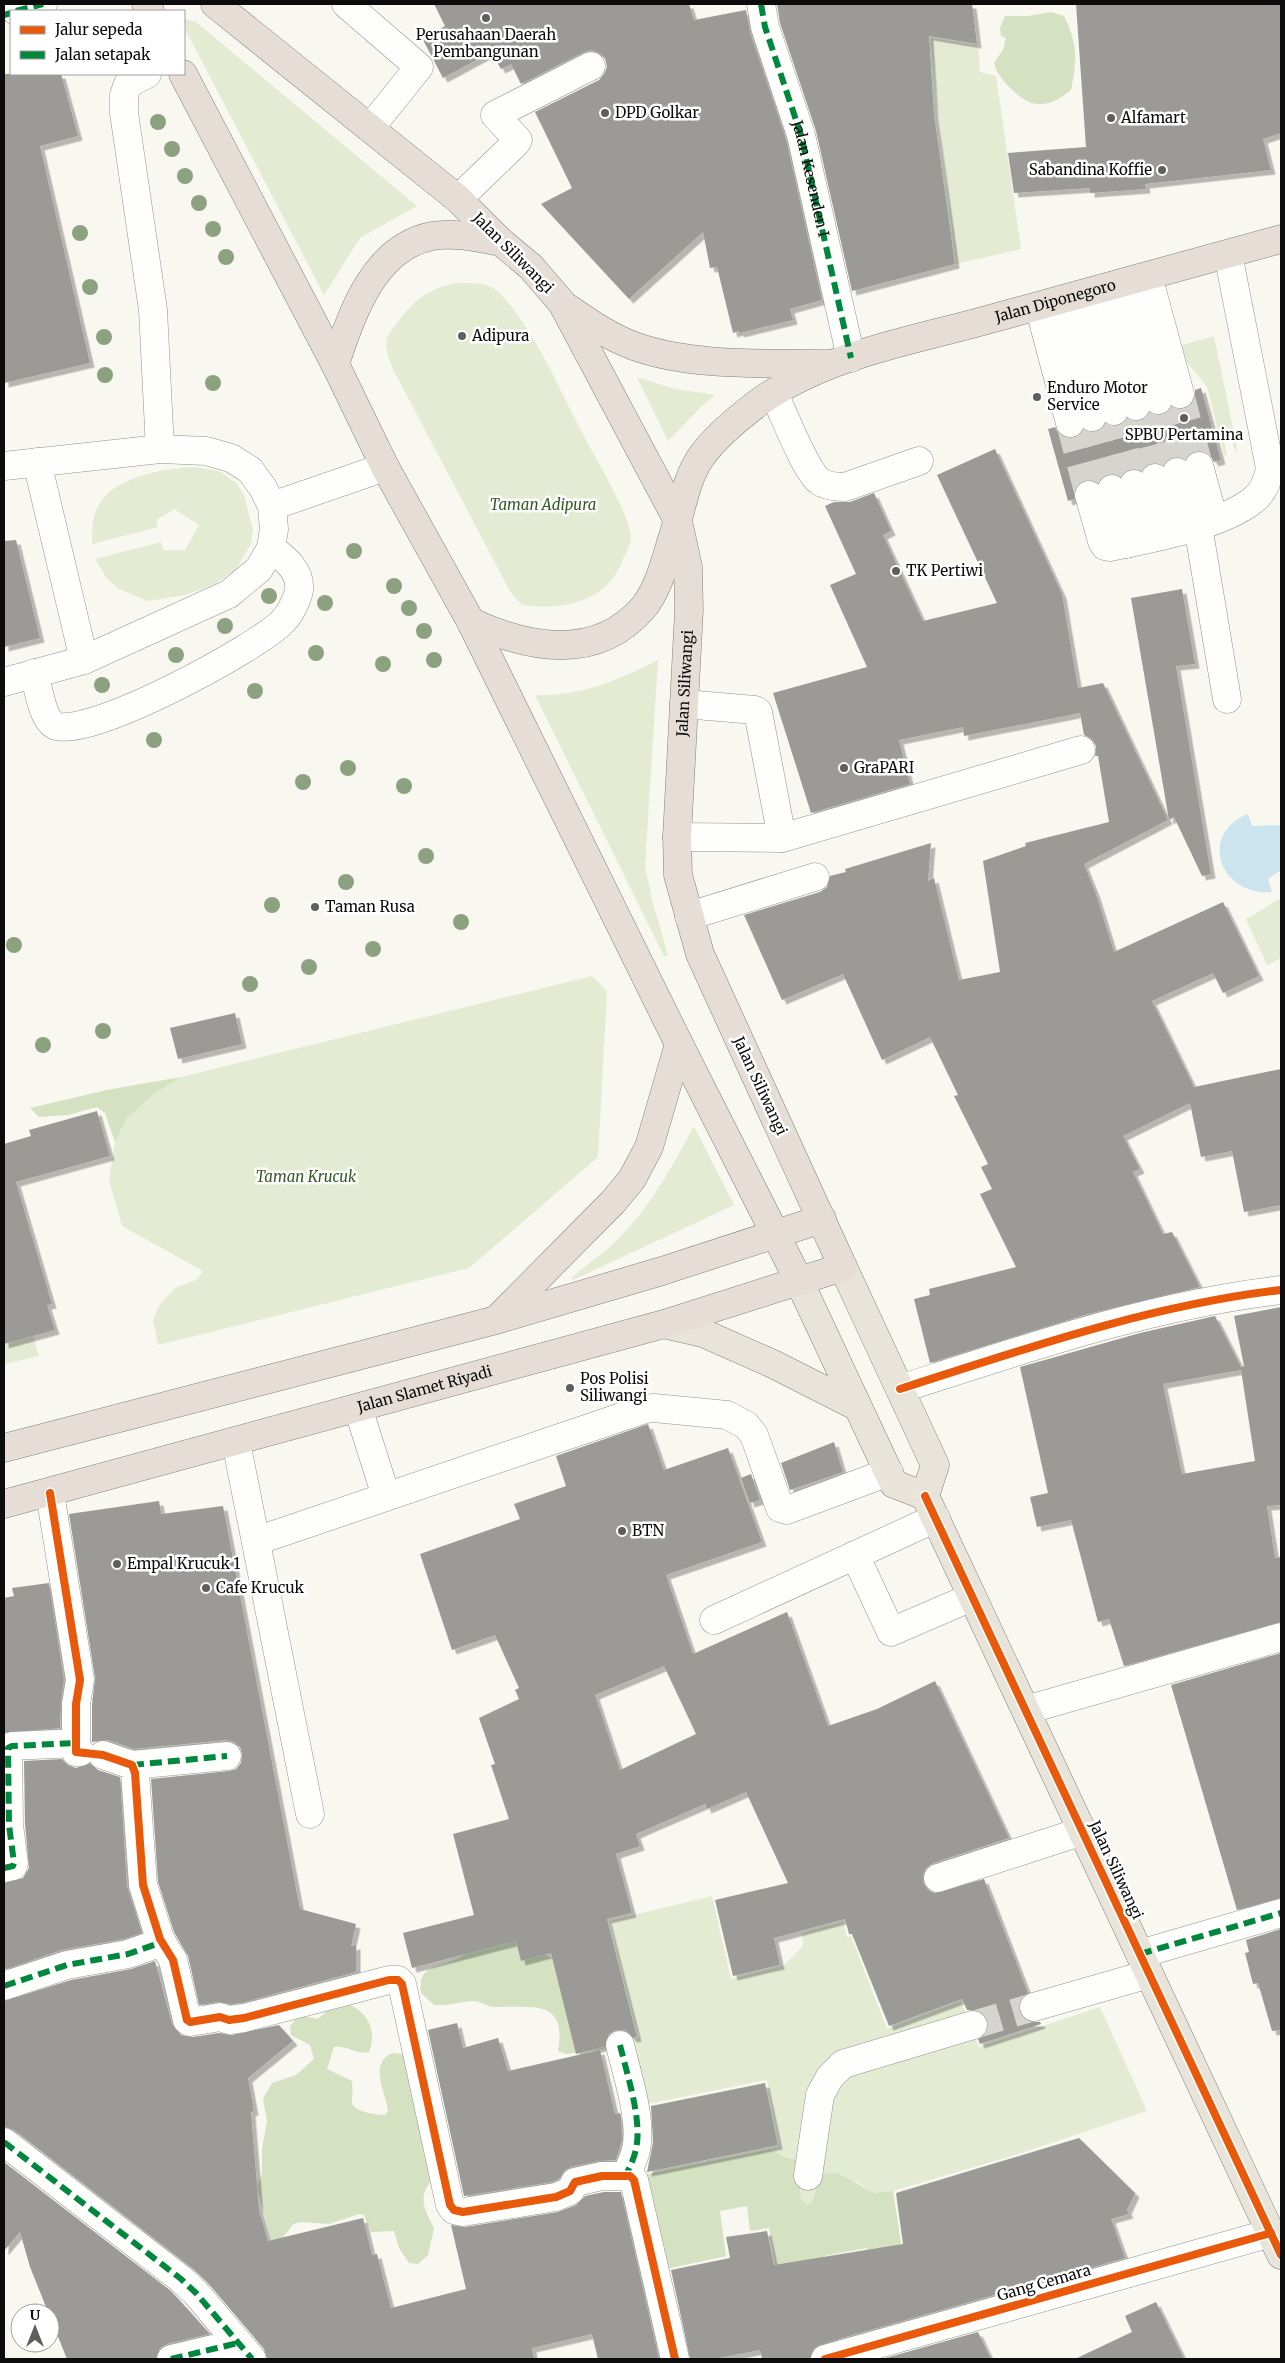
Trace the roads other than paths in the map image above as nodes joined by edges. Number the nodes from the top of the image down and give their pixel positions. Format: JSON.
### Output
{"nodes":[{"id":1,"x":43,"y":4,"type":"edge"},
{"id":2,"x":215,"y":4,"type":"edge"},
{"id":3,"x":346,"y":4,"type":"edge"},
{"id":4,"x":761,"y":4,"type":"edge"},
{"id":5,"x":20,"y":10,"type":"edge"},
{"id":6,"x":591,"y":66,"type":"dead end"},
{"id":7,"x":145,"y":75,"type":"edge"},
{"id":8,"x":183,"y":75,"type":"edge"},
{"id":9,"x":370,"y":128,"type":"junction"},
{"id":10,"x":458,"y":199,"type":"junction"},
{"id":11,"x":1281,"y":239,"type":"edge"},
{"id":12,"x":501,"y":242,"type":"junction"},
{"id":13,"x":1228,"y":254,"type":"junction"},
{"id":14,"x":1093,"y":291,"type":"junction"},
{"id":15,"x":562,"y":303,"type":"junction"},
{"id":16,"x":840,"y":361,"type":"junction"},
{"id":17,"x":335,"y":364,"type":"junction"},
{"id":18,"x":774,"y":394,"type":"junction"},
{"id":19,"x":1125,"y":408,"type":"junction"},
{"id":20,"x":160,"y":449,"type":"junction"},
{"id":21,"x":37,"y":462,"type":"junction"},
{"id":22,"x":919,"y":462,"type":"dead end"},
{"id":23,"x":4,"y":466,"type":"edge"},
{"id":24,"x":386,"y":467,"type":"junction"},
{"id":25,"x":1144,"y":481,"type":"junction"},
{"id":26,"x":272,"y":506,"type":"junction"},
{"id":27,"x":678,"y":521,"type":"junction"},
{"id":28,"x":1175,"y":531,"type":"junction"},
{"id":29,"x":271,"y":548,"type":"junction"},
{"id":30,"x":471,"y":622,"type":"junction"},
{"id":31,"x":84,"y":660,"type":"junction"},
{"id":32,"x":34,"y":673,"type":"junction"},
{"id":33,"x":4,"y":682,"type":"edge"},
{"id":34,"x":1227,"y":699,"type":"dead end"},
{"id":35,"x":684,"y":704,"type":"junction"},
{"id":36,"x":1081,"y":750,"type":"dead end"},
{"id":37,"x":677,"y":837,"type":"junction"},
{"id":38,"x":782,"y":838,"type":"junction"},
{"id":39,"x":815,"y":877,"type":"dead end"},
{"id":40,"x":689,"y":916,"type":"junction"},
{"id":41,"x":679,"y":1044,"type":"junction"},
{"id":42,"x":822,"y":1219,"type":"junction"},
{"id":43,"x":777,"y":1234,"type":"junction"},
{"id":44,"x":843,"y":1267,"type":"junction"},
{"id":45,"x":799,"y":1281,"type":"junction"},
{"id":46,"x":1281,"y":1290,"type":"edge"},
{"id":47,"x":496,"y":1320,"type":"junction"},
{"id":48,"x":664,"y":1324,"type":"junction"},
{"id":49,"x":900,"y":1390,"type":"junction"},
{"id":50,"x":856,"y":1406,"type":"junction"},
{"id":51,"x":358,"y":1408,"type":"junction"},
{"id":52,"x":236,"y":1442,"type":"junction"},
{"id":53,"x":4,"y":1448,"type":"edge"},
{"id":54,"x":889,"y":1472,"type":"junction"},
{"id":55,"x":50,"y":1493,"type":"junction"},
{"id":56,"x":386,"y":1496,"type":"junction"},
{"id":57,"x":4,"y":1504,"type":"edge"},
{"id":58,"x":930,"y":1507,"type":"junction"},
{"id":59,"x":256,"y":1541,"type":"junction"},
{"id":60,"x":856,"y":1555,"type":"junction"},
{"id":61,"x":972,"y":1597,"type":"junction"},
{"id":62,"x":714,"y":1620,"type":"dead end"},
{"id":63,"x":1281,"y":1637,"type":"edge"},
{"id":64,"x":1026,"y":1710,"type":"junction"},
{"id":65,"x":86,"y":1750,"type":"junction"},
{"id":66,"x":227,"y":1756,"type":"dead end"},
{"id":67,"x":132,"y":1765,"type":"junction"},
{"id":68,"x":310,"y":1814,"type":"dead end"},
{"id":69,"x":1083,"y":1831,"type":"junction"},
{"id":70,"x":4,"y":1868,"type":"edge"},
{"id":71,"x":938,"y":1878,"type":"dead end"},
{"id":72,"x":1281,"y":1914,"type":"edge"},
{"id":73,"x":162,"y":1942,"type":"junction"},
{"id":74,"x":1144,"y":1964,"type":"junction"},
{"id":75,"x":4,"y":1986,"type":"edge"},
{"id":76,"x":1034,"y":2008,"type":"tunnel mouth"},
{"id":77,"x":973,"y":2025,"type":"tunnel mouth"},
{"id":78,"x":620,"y":2046,"type":"dead end"},
{"id":79,"x":4,"y":2142,"type":"edge"},
{"id":80,"x":626,"y":2175,"type":"junction"},
{"id":81,"x":808,"y":2176,"type":"dead end"},
{"id":82,"x":1276,"y":2244,"type":"edge"},
{"id":83,"x":245,"y":2351,"type":"edge"},
{"id":84,"x":172,"y":2359,"type":"edge"},
{"id":85,"x":675,"y":2359,"type":"edge"},
{"id":86,"x":825,"y":2359,"type":"edge"}],
"edges":[{"from":1,"to":5,"type":"street"},
{"from":2,"to":9,"type":"highway","name":"Jalan Siliwangi"},
{"from":3,"to":9,"type":"street"},
{"from":4,"to":16,"type":"street","name":"Jalan Kesenden I"},
{"from":6,"to":10,"type":"street"},
{"from":7,"to":20,"type":"street"},
{"from":8,"to":17,"type":"highway"},
{"from":9,"to":10,"type":"highway","name":"Jalan Siliwangi"},
{"from":10,"to":12,"type":"highway","name":"Jalan Siliwangi"},
{"from":11,"to":13,"type":"highway","name":"Jalan Diponegoro"},
{"from":12,"to":15,"type":"highway","name":"Jalan Siliwangi"},
{"from":12,"to":17,"type":"highway"},
{"from":13,"to":14,"type":"highway","name":"Jalan Diponegoro"},
{"from":13,"to":28,"type":"street"},
{"from":14,"to":16,"type":"highway","name":"Jalan Diponegoro"},
{"from":14,"to":19,"type":"street"},
{"from":14,"to":19,"type":"street"},
{"from":14,"to":19,"type":"street"},
{"from":15,"to":16,"type":"highway"},
{"from":15,"to":27,"type":"highway","name":"Jalan Siliwangi"},
{"from":16,"to":18,"type":"highway"},
{"from":17,"to":24,"type":"highway"},
{"from":18,"to":22,"type":"street"},
{"from":18,"to":27,"type":"highway"},
{"from":20,"to":21,"type":"street"},
{"from":20,"to":26,"type":"street"},
{"from":21,"to":23,"type":"street"},
{"from":21,"to":31,"type":"street"},
{"from":24,"to":26,"type":"street"},
{"from":24,"to":30,"type":"highway"},
{"from":25,"to":28,"type":"street"},
{"from":25,"to":28,"type":"street"},
{"from":25,"to":28,"type":"street"},
{"from":26,"to":29,"type":"street"},
{"from":27,"to":30,"type":"highway"},
{"from":27,"to":35,"type":"highway","name":"Jalan Siliwangi"},
{"from":28,"to":34,"type":"street"},
{"from":29,"to":31,"type":"street"},
{"from":29,"to":32,"type":"street"},
{"from":30,"to":41,"type":"highway"},
{"from":31,"to":32,"type":"street"},
{"from":32,"to":33,"type":"street"},
{"from":35,"to":37,"type":"highway","name":"Jalan Siliwangi"},
{"from":35,"to":38,"type":"street"},
{"from":36,"to":38,"type":"street"},
{"from":37,"to":38,"type":"street"},
{"from":37,"to":40,"type":"highway","name":"Jalan Siliwangi"},
{"from":39,"to":40,"type":"street"},
{"from":40,"to":42,"type":"highway","name":"Jalan Siliwangi"},
{"from":41,"to":43,"type":"highway"},
{"from":41,"to":47,"type":"highway"},
{"from":42,"to":43,"type":"highway"},
{"from":42,"to":44,"type":"highway","name":"Jalan Siliwangi"},
{"from":43,"to":45,"type":"highway"},
{"from":43,"to":47,"type":"highway"},
{"from":44,"to":45,"type":"highway","name":"Jalan Slamet Riyadi"},
{"from":44,"to":49,"type":"main road","name":"Jalan Siliwangi"},
{"from":45,"to":48,"type":"highway","name":"Jalan Slamet Riyadi"},
{"from":45,"to":50,"type":"main road"},
{"from":46,"to":49,"type":"street"},
{"from":47,"to":53,"type":"highway"},
{"from":48,"to":50,"type":"main road"},
{"from":48,"to":51,"type":"highway","name":"Jalan Slamet Riyadi"},
{"from":49,"to":58,"type":"main road","name":"Jalan Siliwangi"},
{"from":50,"to":54,"type":"main road"},
{"from":51,"to":52,"type":"highway","name":"Jalan Slamet Riyadi"},
{"from":51,"to":56,"type":"street"},
{"from":52,"to":55,"type":"highway","name":"Jalan Slamet Riyadi"},
{"from":52,"to":59,"type":"street"},
{"from":54,"to":56,"type":"street"},
{"from":54,"to":58,"type":"main road"},
{"from":55,"to":57,"type":"highway","name":"Jalan Slamet Riyadi"},
{"from":55,"to":65,"type":"street"},
{"from":56,"to":59,"type":"street"},
{"from":58,"to":60,"type":"street"},
{"from":58,"to":61,"type":"main road","name":"Jalan Siliwangi"},
{"from":59,"to":68,"type":"street"},
{"from":60,"to":61,"type":"street"},
{"from":60,"to":62,"type":"street"},
{"from":61,"to":64,"type":"main road","name":"Jalan Siliwangi"},
{"from":63,"to":64,"type":"street"},
{"from":64,"to":69,"type":"main road","name":"Jalan Siliwangi"},
{"from":65,"to":67,"type":"street"},
{"from":65,"to":70,"type":"street"},
{"from":66,"to":67,"type":"street"},
{"from":67,"to":73,"type":"street"},
{"from":69,"to":71,"type":"street"},
{"from":69,"to":74,"type":"main road","name":"Jalan Siliwangi"},
{"from":72,"to":74,"type":"street"},
{"from":73,"to":75,"type":"street"},
{"from":73,"to":80,"type":"street"},
{"from":74,"to":76,"type":"street"},
{"from":74,"to":82,"type":"main road","name":"Jalan Siliwangi"},
{"from":77,"to":81,"type":"street"},
{"from":78,"to":80,"type":"street"},
{"from":79,"to":83,"type":"street"},
{"from":80,"to":85,"type":"street"},
{"from":82,"to":86,"type":"street","name":"Gang Cemara"},
{"from":83,"to":84,"type":"street"}]}
